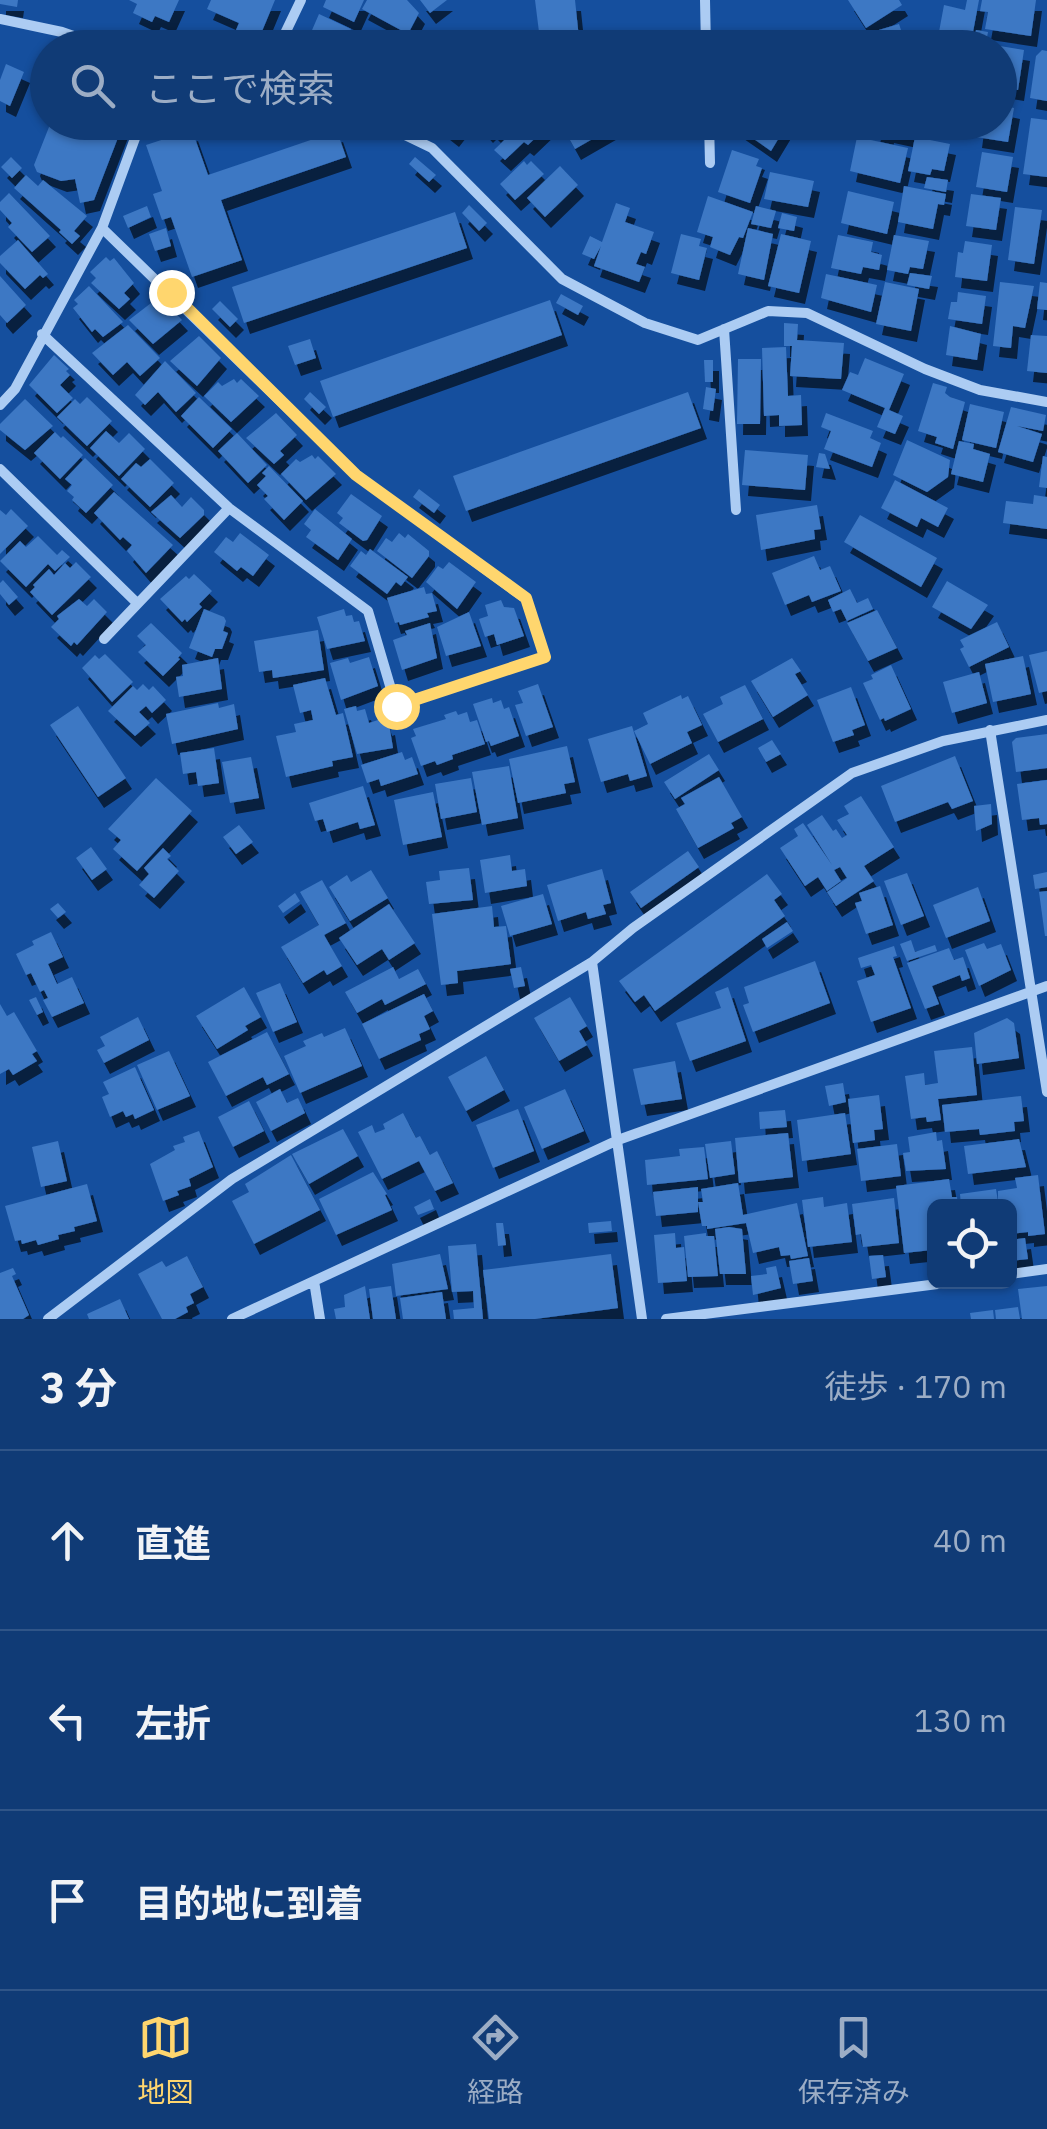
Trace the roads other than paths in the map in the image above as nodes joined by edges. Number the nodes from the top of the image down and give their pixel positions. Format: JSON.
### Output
{"nodes":[{"id":1,"x":301,"y":0,"type":"edge"},
{"id":2,"x":705,"y":0,"type":"edge"},
{"id":3,"x":0,"y":18,"type":"edge"},
{"id":4,"x":53,"y":30,"type":"edge"},
{"id":5,"x":287,"y":30,"type":"edge"},
{"id":6,"x":706,"y":30,"type":"edge"},
{"id":7,"x":134,"y":140,"type":"edge"},
{"id":8,"x":415,"y":140,"type":"edge"},
{"id":9,"x":709,"y":140,"type":"edge"},
{"id":10,"x":710,"y":163,"type":"dead end"},
{"id":11,"x":102,"y":228,"type":"junction"},
{"id":12,"x":724,"y":329,"type":"junction"},
{"id":13,"x":42,"y":334,"type":"junction"},
{"id":14,"x":1047,"y":402,"type":"edge"},
{"id":15,"x":0,"y":405,"type":"edge"},
{"id":16,"x":0,"y":470,"type":"edge"},
{"id":17,"x":230,"y":508,"type":"junction"},
{"id":18,"x":736,"y":510,"type":"dead end"},
{"id":19,"x":137,"y":603,"type":"junction"},
{"id":20,"x":104,"y":639,"type":"dead end"},
{"id":21,"x":1047,"y":720,"type":"edge"},
{"id":22,"x":990,"y":730,"type":"junction"},
{"id":23,"x":592,"y":962,"type":"junction"},
{"id":24,"x":1047,"y":986,"type":"edge"},
{"id":25,"x":1031,"y":990,"type":"junction"},
{"id":26,"x":1047,"y":1092,"type":"edge"},
{"id":27,"x":618,"y":1140,"type":"junction"},
{"id":28,"x":1047,"y":1269,"type":"edge"},
{"id":29,"x":1017,"y":1273,"type":"edge"},
{"id":30,"x":314,"y":1282,"type":"junction"},
{"id":31,"x":927,"y":1285,"type":"edge"},
{"id":32,"x":48,"y":1319,"type":"edge"},
{"id":33,"x":232,"y":1319,"type":"edge"},
{"id":34,"x":320,"y":1319,"type":"edge"},
{"id":35,"x":642,"y":1319,"type":"edge"},
{"id":36,"x":666,"y":1319,"type":"edge"}],
"edges":[{"from":1,"to":5,"type":"street"},
{"from":2,"to":6,"type":"street"},
{"from":3,"to":4,"type":"street"},
{"from":7,"to":11,"type":"street"},
{"from":8,"to":12,"type":"street"},
{"from":9,"to":10,"type":"street"},
{"from":11,"to":13,"type":"street"},
{"from":11,"to":17,"type":"street"},
{"from":12,"to":14,"type":"street"},
{"from":12,"to":18,"type":"street"},
{"from":13,"to":15,"type":"street"},
{"from":13,"to":17,"type":"street"},
{"from":16,"to":19,"type":"street"},
{"from":17,"to":19,"type":"street"},
{"from":19,"to":20,"type":"street"},
{"from":21,"to":22,"type":"street"},
{"from":22,"to":23,"type":"street"},
{"from":22,"to":25,"type":"street"},
{"from":23,"to":27,"type":"street"},
{"from":23,"to":32,"type":"street"},
{"from":24,"to":25,"type":"street"},
{"from":25,"to":26,"type":"street"},
{"from":25,"to":27,"type":"street"},
{"from":27,"to":30,"type":"street"},
{"from":27,"to":35,"type":"street"},
{"from":28,"to":29,"type":"street"},
{"from":30,"to":33,"type":"street"},
{"from":30,"to":34,"type":"street"},
{"from":31,"to":36,"type":"street"}]}
